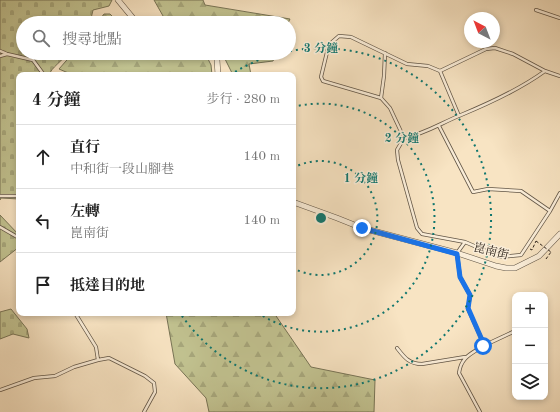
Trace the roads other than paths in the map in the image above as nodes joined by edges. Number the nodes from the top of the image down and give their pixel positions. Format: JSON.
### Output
{"nodes":[{"id":1,"x":118,"y":0,"type":"edge"},
{"id":2,"x":536,"y":10,"type":"dead end"},
{"id":3,"x":131,"y":16,"type":"edge"},
{"id":4,"x":560,"y":18,"type":"edge"},
{"id":5,"x":0,"y":51,"type":"edge"},
{"id":6,"x":385,"y":53,"type":"junction"},
{"id":7,"x":7,"y":54,"type":"junction"},
{"id":8,"x":0,"y":56,"type":"edge"},
{"id":9,"x":16,"y":56,"type":"edge"},
{"id":10,"x":32,"y":60,"type":"edge"},
{"id":11,"x":217,"y":60,"type":"edge"},
{"id":12,"x":440,"y":71,"type":"junction"},
{"id":13,"x":545,"y":71,"type":"junction"},
{"id":14,"x":42,"y":72,"type":"edge"},
{"id":15,"x":218,"y":72,"type":"edge"},
{"id":16,"x":560,"y":76,"type":"edge"},
{"id":17,"x":381,"y":98,"type":"junction"},
{"id":18,"x":459,"y":116,"type":"junction"},
{"id":19,"x":439,"y":126,"type":"junction"},
{"id":20,"x":404,"y":138,"type":"junction"},
{"id":21,"x":560,"y":193,"type":"edge"},
{"id":22,"x":0,"y":196,"type":"edge"},
{"id":23,"x":16,"y":196,"type":"edge"},
{"id":24,"x":296,"y":203,"type":"edge"},
{"id":25,"x":550,"y":210,"type":"junction"},
{"id":26,"x":0,"y":227,"type":"edge"},
{"id":27,"x":560,"y":234,"type":"edge"},
{"id":28,"x":16,"y":236,"type":"edge"},
{"id":29,"x":465,"y":242,"type":"junction"},
{"id":30,"x":457,"y":254,"type":"junction"},
{"id":31,"x":77,"y":316,"type":"edge"},
{"id":32,"x":512,"y":332,"type":"edge"},
{"id":33,"x":483,"y":346,"type":"junction"},
{"id":34,"x":397,"y":348,"type":"dead end"},
{"id":35,"x":466,"y":357,"type":"junction"},
{"id":36,"x":98,"y":360,"type":"junction"},
{"id":37,"x":0,"y":390,"type":"edge"},
{"id":38,"x":144,"y":412,"type":"edge"},
{"id":39,"x":480,"y":412,"type":"edge"}],
"edges":[{"from":1,"to":3,"type":"street"},
{"from":2,"to":4,"type":"lane"},
{"from":5,"to":7,"type":"lane"},
{"from":6,"to":12,"type":"lane"},
{"from":6,"to":17,"type":"lane"},
{"from":6,"to":17,"type":"lane"},
{"from":7,"to":8,"type":"lane"},
{"from":7,"to":9,"type":"lane"},
{"from":10,"to":14,"type":"lane"},
{"from":11,"to":15,"type":"street"},
{"from":12,"to":13,"type":"lane"},
{"from":12,"to":18,"type":"lane"},
{"from":13,"to":16,"type":"lane"},
{"from":13,"to":18,"type":"lane"},
{"from":17,"to":20,"type":"lane"},
{"from":18,"to":19,"type":"lane"},
{"from":19,"to":20,"type":"lane"},
{"from":19,"to":25,"type":"lane"},
{"from":20,"to":29,"type":"lane"},
{"from":21,"to":25,"type":"lane"},
{"from":22,"to":23,"type":"lane"},
{"from":24,"to":30,"type":"street","name":"崑南街"},
{"from":25,"to":29,"type":"lane"},
{"from":26,"to":28,"type":"lane"},
{"from":27,"to":30,"type":"street","name":"崑南街"},
{"from":29,"to":30,"type":"lane"},
{"from":30,"to":33,"type":"lane"},
{"from":31,"to":36,"type":"lane"},
{"from":32,"to":33,"type":"lane"},
{"from":33,"to":35,"type":"lane"},
{"from":34,"to":35,"type":"lane"},
{"from":35,"to":39,"type":"lane"},
{"from":36,"to":37,"type":"lane"},
{"from":36,"to":38,"type":"lane"}]}
